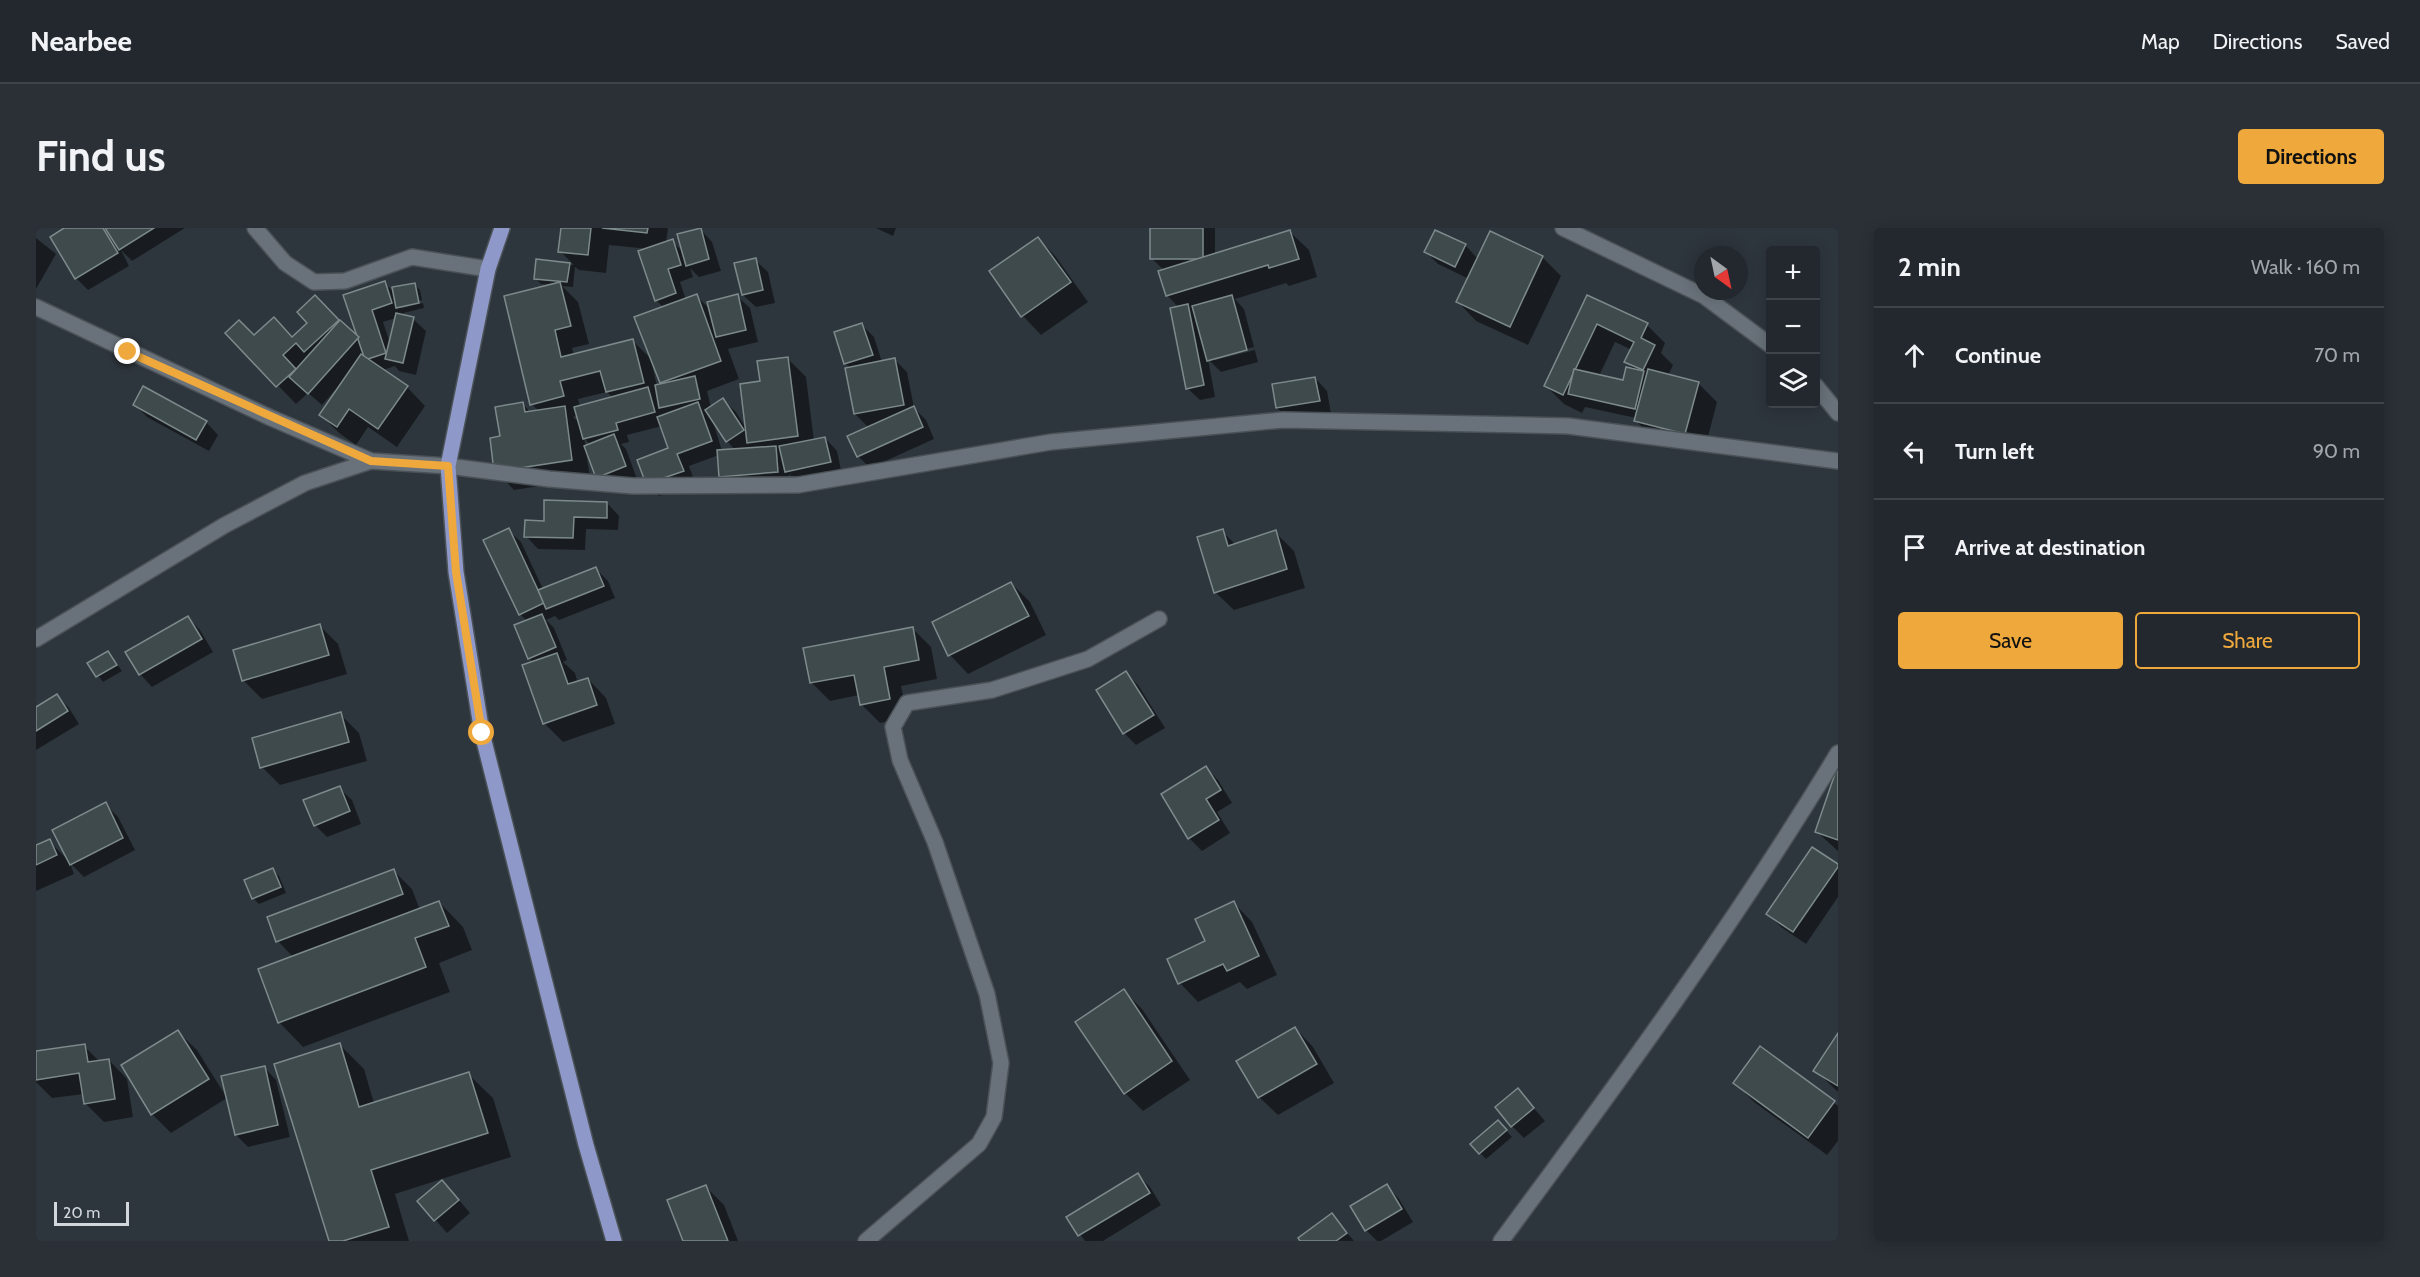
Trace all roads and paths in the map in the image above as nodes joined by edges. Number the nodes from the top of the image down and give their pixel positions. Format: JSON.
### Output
{"nodes":[{"id":1,"x":255,"y":228,"type":"edge"},
{"id":2,"x":502,"y":228,"type":"edge"},
{"id":3,"x":1563,"y":228,"type":"edge"},
{"id":4,"x":488,"y":269,"type":"junction"},
{"id":5,"x":36,"y":307,"type":"edge"},
{"id":6,"x":1766,"y":342,"type":"edge"},
{"id":7,"x":1820,"y":392,"type":"edge"},
{"id":8,"x":1838,"y":413,"type":"edge"},
{"id":9,"x":371,"y":461,"type":"junction"},
{"id":10,"x":1838,"y":461,"type":"edge"},
{"id":11,"x":448,"y":466,"type":"junction"},
{"id":12,"x":1159,"y":619,"type":"dead end"},
{"id":13,"x":36,"y":639,"type":"edge"},
{"id":14,"x":1838,"y":753,"type":"edge"},
{"id":15,"x":614,"y":1241,"type":"edge"},
{"id":16,"x":866,"y":1241,"type":"edge"},
{"id":17,"x":1501,"y":1241,"type":"edge"}],
"edges":[{"from":1,"to":4,"type":"street"},
{"from":2,"to":4,"type":"main road"},
{"from":3,"to":6,"type":"street"},
{"from":4,"to":11,"type":"main road"},
{"from":5,"to":9,"type":"street"},
{"from":7,"to":8,"type":"street"},
{"from":9,"to":11,"type":"street"},
{"from":9,"to":13,"type":"street"},
{"from":10,"to":11,"type":"street"},
{"from":11,"to":15,"type":"main road"},
{"from":12,"to":16,"type":"street"},
{"from":14,"to":17,"type":"street"}]}
